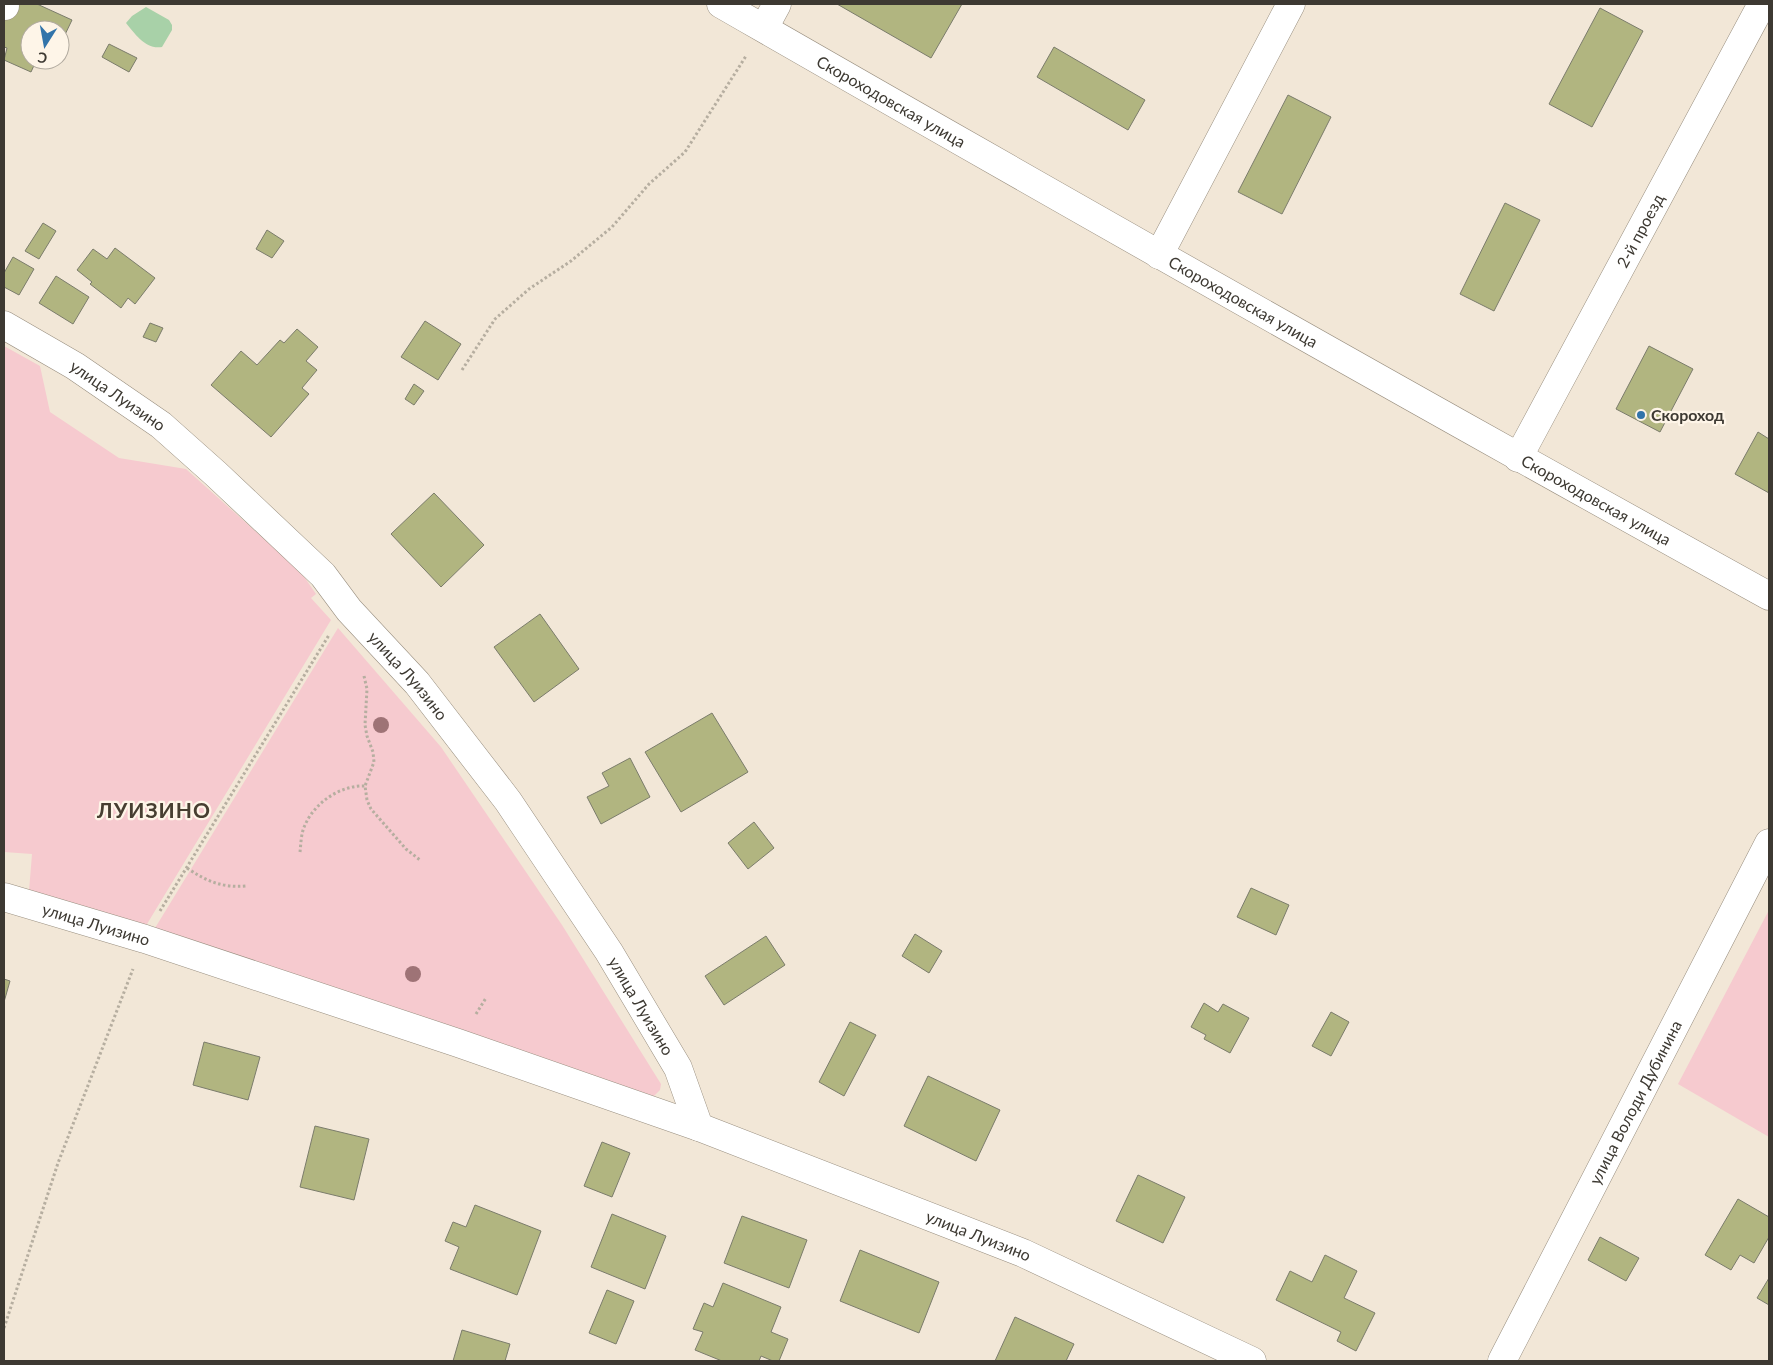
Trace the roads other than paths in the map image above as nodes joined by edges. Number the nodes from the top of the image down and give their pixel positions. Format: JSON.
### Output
{"nodes":[{"id":1,"x":721,"y":4,"type":"edge"},
{"id":2,"x":778,"y":4,"type":"edge"},
{"id":3,"x":1291,"y":4,"type":"edge"},
{"id":4,"x":1762,"y":4,"type":"edge"},
{"id":5,"x":764,"y":28,"type":"junction"},
{"id":6,"x":1159,"y":255,"type":"junction"},
{"id":7,"x":4,"y":325,"type":"edge"},
{"id":8,"x":1518,"y":458,"type":"junction"},
{"id":9,"x":1769,"y":596,"type":"edge"},
{"id":10,"x":1769,"y":843,"type":"edge"},
{"id":11,"x":4,"y":897,"type":"edge"},
{"id":12,"x":699,"y":1127,"type":"junction"},
{"id":13,"x":1252,"y":1361,"type":"edge"},
{"id":14,"x":1502,"y":1361,"type":"edge"}],
"edges":[{"from":1,"to":5,"type":"street","name":"Скороходовская улица"},
{"from":2,"to":5,"type":"street"},
{"from":3,"to":6,"type":"street"},
{"from":4,"to":8,"type":"street","name":"2-й проезд"},
{"from":5,"to":6,"type":"street","name":"Скороходовская улица"},
{"from":6,"to":8,"type":"street","name":"Скороходовская улица"},
{"from":7,"to":12,"type":"street","name":"улица Луизино"},
{"from":8,"to":9,"type":"street","name":"Скороходовская улица"},
{"from":10,"to":14,"type":"street","name":"улица Володи Дубинина"},
{"from":11,"to":12,"type":"street","name":"улица Луизино"},
{"from":12,"to":13,"type":"street","name":"улица Луизино"}]}
